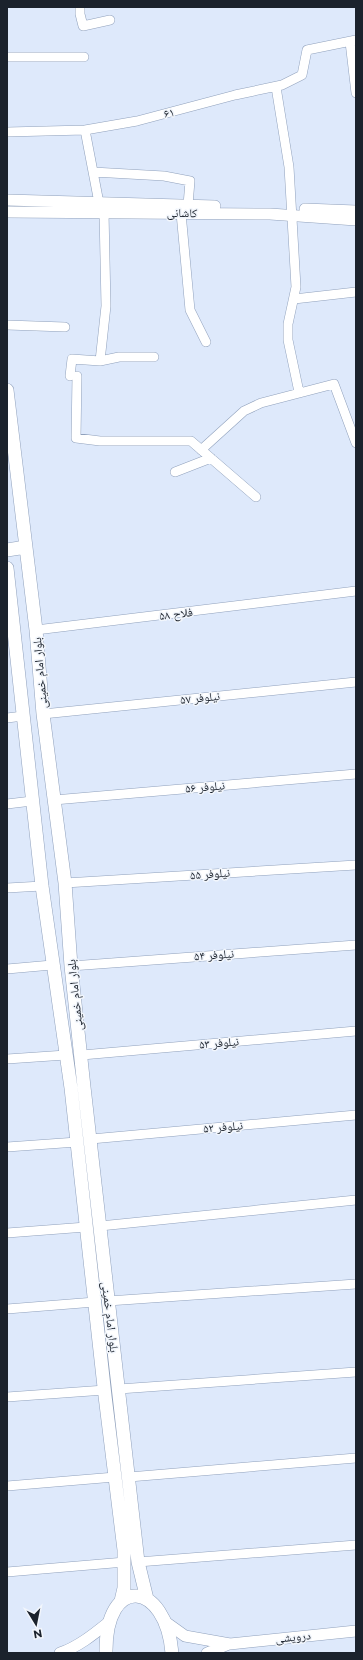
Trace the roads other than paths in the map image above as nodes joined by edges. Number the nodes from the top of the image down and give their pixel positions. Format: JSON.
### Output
{"nodes":[{"id":1,"x":80,"y":7,"type":"edge"},
{"id":2,"x":110,"y":20,"type":"dead end"},
{"id":3,"x":353,"y":41,"type":"edge"},
{"id":4,"x":7,"y":57,"type":"edge"},
{"id":5,"x":84,"y":57,"type":"dead end"},
{"id":6,"x":276,"y":87,"type":"junction"},
{"id":7,"x":356,"y":92,"type":"edge"},
{"id":8,"x":85,"y":130,"type":"junction"},
{"id":9,"x":7,"y":132,"type":"edge"},
{"id":10,"x":93,"y":172,"type":"junction"},
{"id":11,"x":7,"y":200,"type":"edge"},
{"id":12,"x":101,"y":207,"type":"junction"},
{"id":13,"x":184,"y":207,"type":"junction"},
{"id":14,"x":356,"y":211,"type":"edge"},
{"id":15,"x":7,"y":212,"type":"edge"},
{"id":16,"x":292,"y":212,"type":"junction"},
{"id":17,"x":356,"y":220,"type":"edge"},
{"id":18,"x":356,"y":292,"type":"edge"},
{"id":19,"x":294,"y":299,"type":"junction"},
{"id":20,"x":7,"y":325,"type":"edge"},
{"id":21,"x":65,"y":327,"type":"dead end"},
{"id":22,"x":206,"y":342,"type":"dead end"},
{"id":23,"x":154,"y":357,"type":"dead end"},
{"id":24,"x":100,"y":361,"type":"junction"},
{"id":25,"x":7,"y":390,"type":"edge"},
{"id":26,"x":299,"y":392,"type":"junction"},
{"id":27,"x":356,"y":443,"type":"edge"},
{"id":28,"x":201,"y":450,"type":"junction"},
{"id":29,"x":211,"y":458,"type":"junction"},
{"id":30,"x":175,"y":472,"type":"dead end"},
{"id":31,"x":256,"y":497,"type":"dead end"},
{"id":32,"x":26,"y":547,"type":"junction"},
{"id":33,"x":7,"y":550,"type":"edge"},
{"id":34,"x":7,"y":568,"type":"edge"},
{"id":35,"x":356,"y":591,"type":"edge"},
{"id":36,"x":36,"y":630,"type":"junction"},
{"id":37,"x":11,"y":635,"type":"edge"},
{"id":38,"x":356,"y":682,"type":"edge"},
{"id":39,"x":44,"y":714,"type":"junction"},
{"id":40,"x":23,"y":716,"type":"junction"},
{"id":41,"x":7,"y":718,"type":"edge"},
{"id":42,"x":356,"y":774,"type":"edge"},
{"id":43,"x":54,"y":800,"type":"junction"},
{"id":44,"x":32,"y":801,"type":"junction"},
{"id":45,"x":7,"y":804,"type":"edge"},
{"id":46,"x":356,"y":865,"type":"edge"},
{"id":47,"x":65,"y":883,"type":"junction"},
{"id":48,"x":42,"y":886,"type":"junction"},
{"id":49,"x":7,"y":888,"type":"edge"},
{"id":50,"x":356,"y":945,"type":"edge"},
{"id":51,"x":52,"y":965,"type":"junction"},
{"id":52,"x":71,"y":966,"type":"junction"},
{"id":53,"x":7,"y":969,"type":"edge"},
{"id":54,"x":356,"y":1031,"type":"edge"},
{"id":55,"x":82,"y":1054,"type":"junction"},
{"id":56,"x":66,"y":1055,"type":"junction"},
{"id":57,"x":7,"y":1059,"type":"edge"},
{"id":58,"x":84,"y":1086,"type":"junction"},
{"id":59,"x":70,"y":1088,"type":"junction"},
{"id":60,"x":356,"y":1115,"type":"edge"},
{"id":61,"x":91,"y":1139,"type":"junction"},
{"id":62,"x":77,"y":1142,"type":"junction"},
{"id":63,"x":7,"y":1147,"type":"edge"},
{"id":64,"x":356,"y":1200,"type":"edge"},
{"id":65,"x":93,"y":1227,"type":"junction"},
{"id":66,"x":7,"y":1233,"type":"edge"},
{"id":67,"x":356,"y":1284,"type":"edge"},
{"id":68,"x":101,"y":1302,"type":"junction"},
{"id":69,"x":7,"y":1309,"type":"edge"},
{"id":70,"x":356,"y":1372,"type":"edge"},
{"id":71,"x":119,"y":1389,"type":"junction"},
{"id":72,"x":105,"y":1390,"type":"junction"},
{"id":73,"x":7,"y":1397,"type":"edge"},
{"id":74,"x":356,"y":1458,"type":"edge"},
{"id":75,"x":122,"y":1477,"type":"junction"},
{"id":76,"x":7,"y":1486,"type":"edge"},
{"id":77,"x":356,"y":1545,"type":"edge"},
{"id":78,"x":132,"y":1562,"type":"junction"},
{"id":79,"x":7,"y":1572,"type":"edge"},
{"id":80,"x":147,"y":1599,"type":"junction"},
{"id":81,"x":121,"y":1601,"type":"junction"},
{"id":82,"x":164,"y":1621,"type":"junction"},
{"id":83,"x":109,"y":1622,"type":"junction"},
{"id":84,"x":356,"y":1631,"type":"edge"},
{"id":85,"x":230,"y":1644,"type":"junction"},
{"id":86,"x":60,"y":1653,"type":"edge"},
{"id":87,"x":106,"y":1653,"type":"edge"},
{"id":88,"x":172,"y":1653,"type":"edge"},
{"id":89,"x":207,"y":1653,"type":"edge"}],
"edges":[{"from":1,"to":2,"type":"street"},
{"from":3,"to":6,"type":"street","name":"۶۱"},
{"from":3,"to":7,"type":"street"},
{"from":4,"to":5,"type":"street"},
{"from":6,"to":8,"type":"street","name":"۶۱"},
{"from":6,"to":16,"type":"street"},
{"from":8,"to":9,"type":"street","name":"۶۱"},
{"from":8,"to":10,"type":"street"},
{"from":10,"to":12,"type":"street"},
{"from":10,"to":13,"type":"street"},
{"from":11,"to":12,"type":"street","name":"کاشانی"},
{"from":12,"to":13,"type":"street","name":"کاشانی"},
{"from":12,"to":15,"type":"street","name":"کاشانی"},
{"from":12,"to":24,"type":"street"},
{"from":13,"to":16,"type":"street","name":"کاشانی"},
{"from":13,"to":22,"type":"street"},
{"from":14,"to":16,"type":"street","name":"کاشانی"},
{"from":16,"to":17,"type":"street","name":"کاشانی"},
{"from":16,"to":19,"type":"street"},
{"from":18,"to":19,"type":"street"},
{"from":19,"to":26,"type":"street"},
{"from":20,"to":21,"type":"street"},
{"from":23,"to":24,"type":"street"},
{"from":24,"to":28,"type":"street"},
{"from":25,"to":32,"type":"main road","name":"بلوار امام خمینی"},
{"from":26,"to":27,"type":"street"},
{"from":26,"to":28,"type":"street"},
{"from":28,"to":29,"type":"street"},
{"from":29,"to":30,"type":"street"},
{"from":29,"to":31,"type":"street"},
{"from":32,"to":33,"type":"main road"},
{"from":32,"to":36,"type":"main road","name":"بلوار امام خمینی"},
{"from":34,"to":37,"type":"main road","name":"بلوار امام خمینی"},
{"from":35,"to":36,"type":"street","name":"فلاح ۵۸"},
{"from":36,"to":39,"type":"main road","name":"بلوار امام خمینی"},
{"from":37,"to":40,"type":"main road","name":"بلوار امام خمینی"},
{"from":38,"to":39,"type":"street","name":"نیلوفر ۵۷"},
{"from":39,"to":43,"type":"main road","name":"بلوار امام خمینی"},
{"from":40,"to":41,"type":"street"},
{"from":40,"to":44,"type":"main road","name":"بلوار امام خمینی"},
{"from":42,"to":43,"type":"street","name":"نیلوفر ۵۶"},
{"from":43,"to":47,"type":"main road","name":"بلوار امام خمینی"},
{"from":44,"to":45,"type":"street"},
{"from":44,"to":48,"type":"main road","name":"بلوار امام خمینی"},
{"from":46,"to":47,"type":"street","name":"نیلوفر ۵۵"},
{"from":47,"to":52,"type":"main road","name":"بلوار امام خمینی"},
{"from":48,"to":49,"type":"street"},
{"from":48,"to":51,"type":"main road","name":"بلوار امام خمینی"},
{"from":50,"to":52,"type":"street","name":"نیلوفر ۵۴"},
{"from":51,"to":53,"type":"street"},
{"from":51,"to":56,"type":"main road","name":"بلوار امام خمینی"},
{"from":52,"to":55,"type":"main road","name":"بلوار امام خمینی"},
{"from":54,"to":55,"type":"street","name":"نیلوفر ۵۳"},
{"from":55,"to":58,"type":"main road","name":"بلوار امام خمینی"},
{"from":56,"to":57,"type":"street"},
{"from":56,"to":59,"type":"main road","name":"بلوار امام خمینی"},
{"from":58,"to":59,"type":"main road"},
{"from":58,"to":61,"type":"main road","name":"بلوار امام خمینی"},
{"from":59,"to":62,"type":"main road","name":"بلوار امام خمینی"},
{"from":60,"to":61,"type":"street","name":"نیلوفر ۵۲"},
{"from":61,"to":65,"type":"main road","name":"بلوار امام خمینی"},
{"from":62,"to":63,"type":"street"},
{"from":62,"to":65,"type":"main road","name":"بلوار امام خمینی"},
{"from":64,"to":65,"type":"street"},
{"from":65,"to":66,"type":"street"},
{"from":65,"to":68,"type":"main road","name":"بلوار امام خمینی"},
{"from":67,"to":68,"type":"street"},
{"from":68,"to":69,"type":"street"},
{"from":68,"to":71,"type":"main road","name":"بلوار امام خمینی"},
{"from":68,"to":72,"type":"main road","name":"بلوار امام خمینی"},
{"from":70,"to":71,"type":"street"},
{"from":71,"to":75,"type":"main road","name":"بلوار امام خمینی"},
{"from":72,"to":73,"type":"street"},
{"from":72,"to":75,"type":"main road","name":"بلوار امام خمینی"},
{"from":74,"to":75,"type":"street"},
{"from":75,"to":76,"type":"street"},
{"from":75,"to":78,"type":"main road","name":"بلوار امام خمینی"},
{"from":77,"to":78,"type":"street"},
{"from":78,"to":79,"type":"street"},
{"from":78,"to":80,"type":"main road","name":"بلوار امام خمینی"},
{"from":78,"to":81,"type":"main road","name":"بلوار امام خمینی"},
{"from":80,"to":81,"type":"main road"},
{"from":80,"to":82,"type":"main road"},
{"from":81,"to":83,"type":"main road"},
{"from":82,"to":85,"type":"street"},
{"from":82,"to":88,"type":"main road"},
{"from":83,"to":86,"type":"street"},
{"from":83,"to":87,"type":"main road"},
{"from":84,"to":85,"type":"street","name":"درویشی"},
{"from":85,"to":89,"type":"street"}]}
